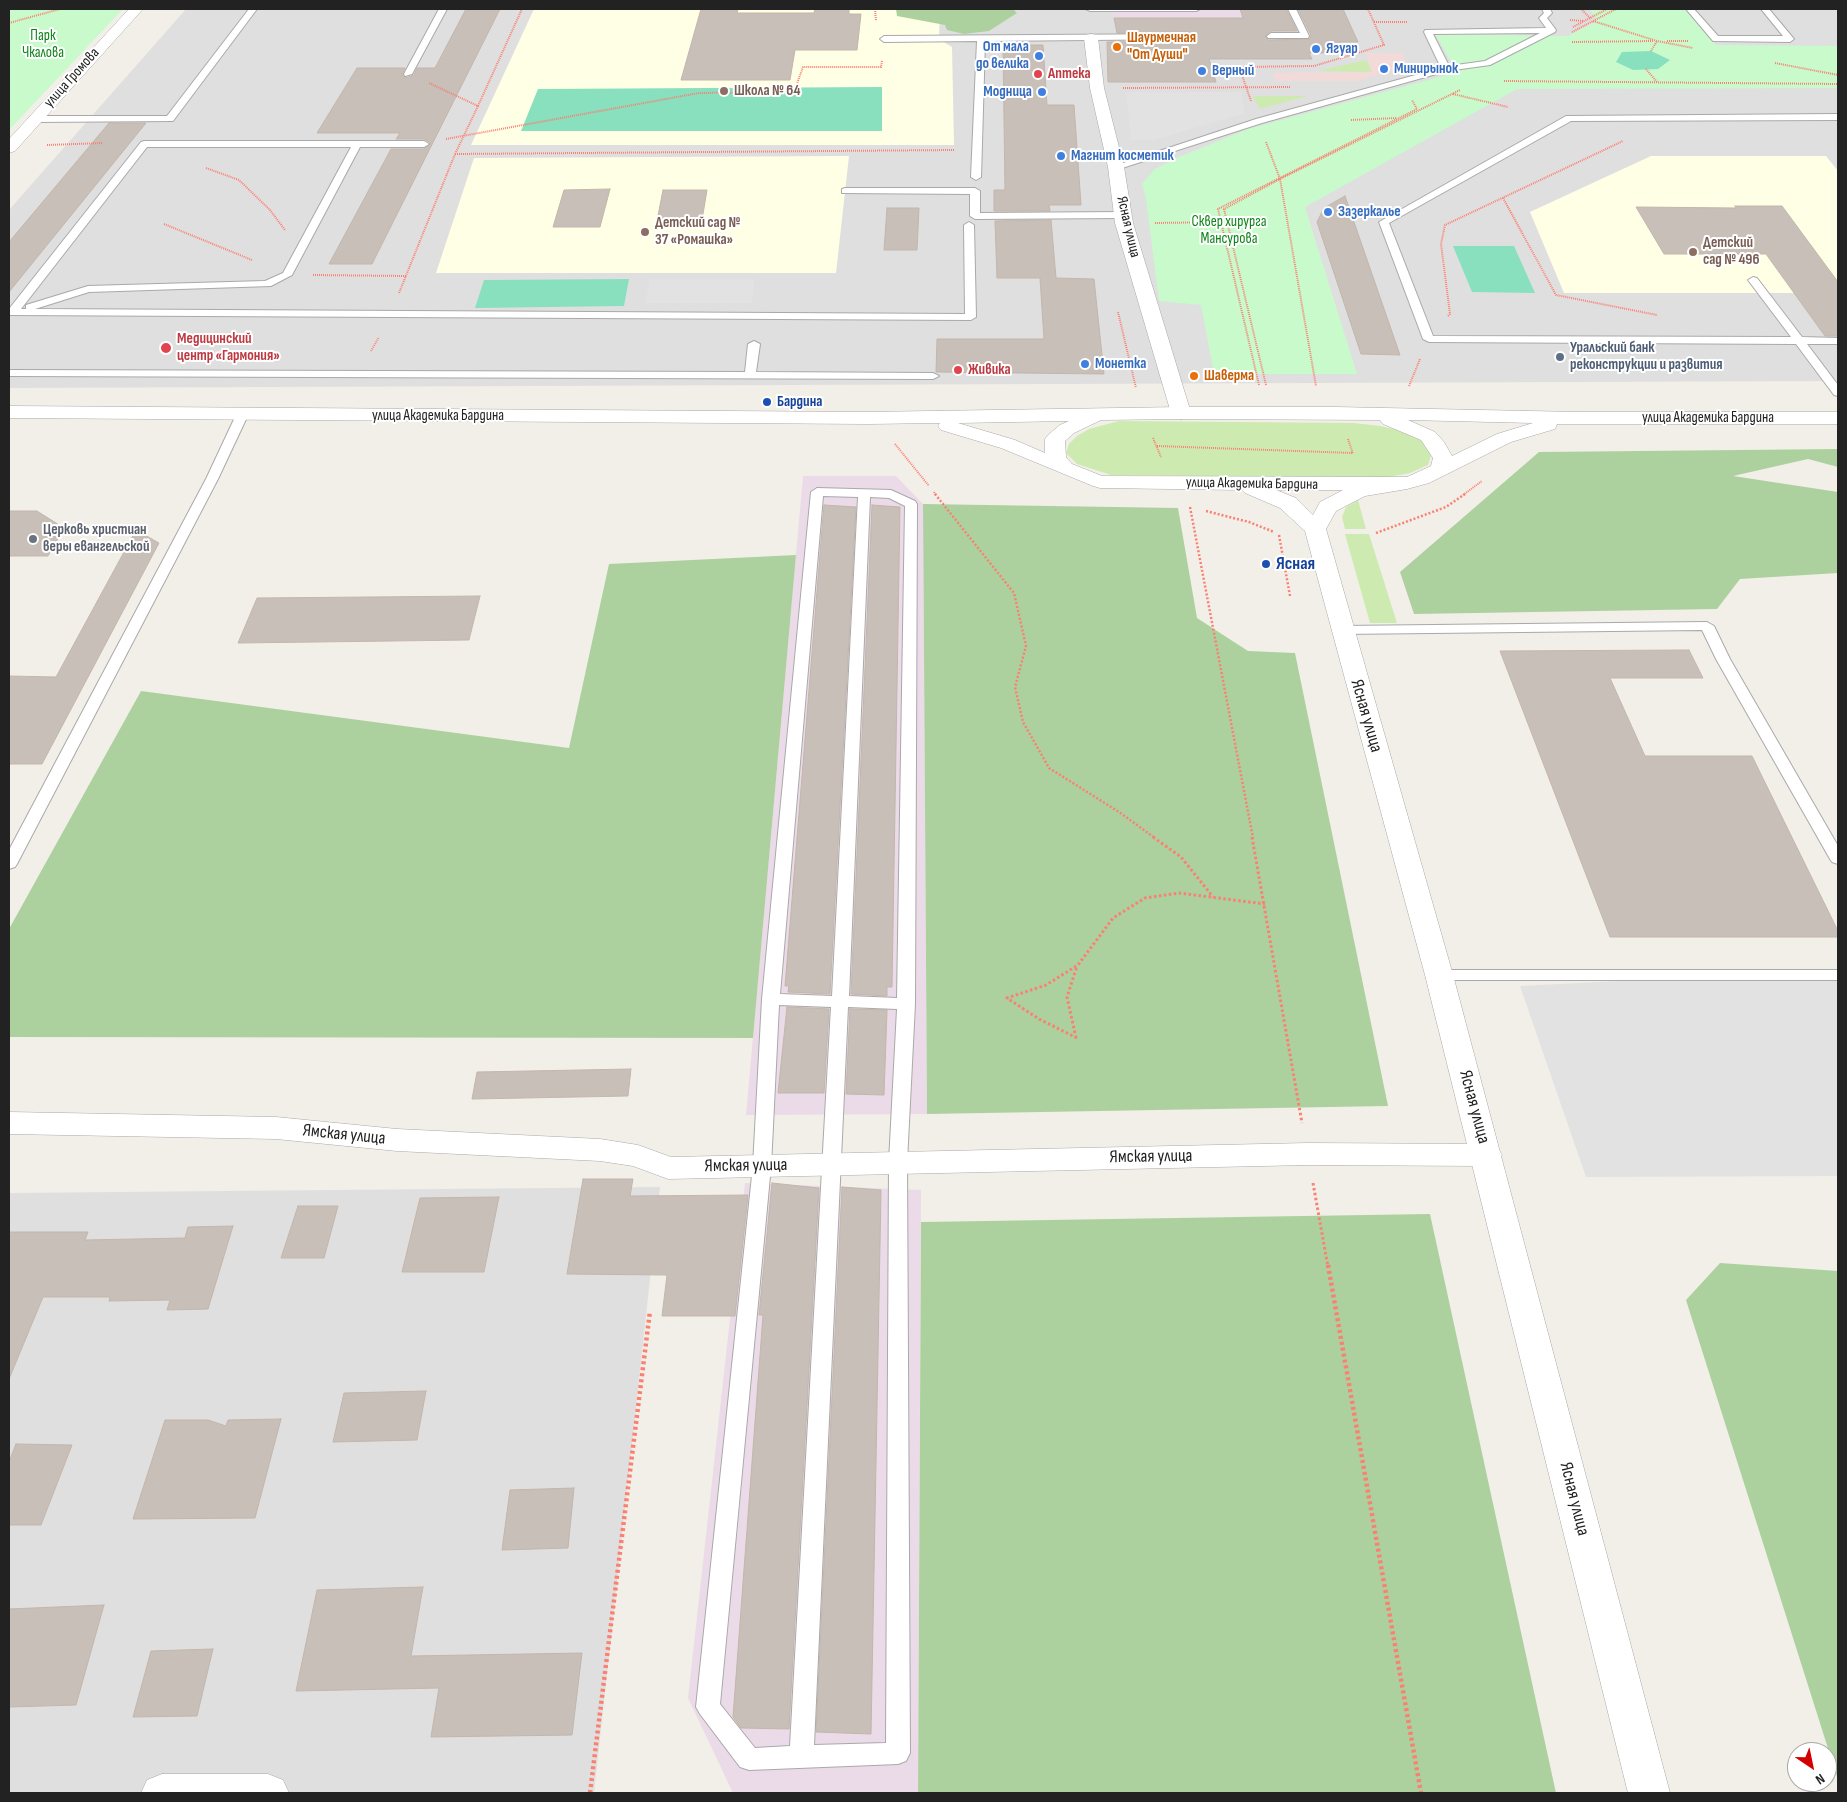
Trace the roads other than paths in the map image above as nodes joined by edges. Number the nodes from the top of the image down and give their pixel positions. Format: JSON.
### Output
{"nodes":[{"id":1,"x":136,"y":9,"type":"edge"},
{"id":2,"x":253,"y":9,"type":"edge"},
{"id":3,"x":443,"y":9,"type":"edge"},
{"id":4,"x":1090,"y":9,"type":"edge"},
{"id":5,"x":1196,"y":9,"type":"edge"},
{"id":6,"x":1292,"y":9,"type":"edge"},
{"id":7,"x":1546,"y":9,"type":"edge"},
{"id":8,"x":1690,"y":9,"type":"edge"},
{"id":9,"x":1765,"y":9,"type":"edge"},
{"id":10,"x":1552,"y":30,"type":"junction"},
{"id":11,"x":1271,"y":36,"type":"dead end"},
{"id":12,"x":1189,"y":37,"type":"dead end"},
{"id":13,"x":982,"y":38,"type":"junction"},
{"id":14,"x":1091,"y":38,"type":"junction"},
{"id":15,"x":884,"y":39,"type":"road end"},
{"id":16,"x":1446,"y":69,"type":"junction"},
{"id":17,"x":408,"y":74,"type":"road end"},
{"id":18,"x":1838,"y":117,"type":"edge"},
{"id":19,"x":35,"y":119,"type":"junction"},
{"id":20,"x":357,"y":144,"type":"junction"},
{"id":21,"x":424,"y":144,"type":"dead end"},
{"id":22,"x":9,"y":148,"type":"edge"},
{"id":23,"x":1116,"y":167,"type":"junction"},
{"id":24,"x":976,"y":177,"type":"dead end"},
{"id":25,"x":845,"y":191,"type":"dead end"},
{"id":26,"x":1123,"y":215,"type":"junction"},
{"id":27,"x":969,"y":225,"type":"dead end"},
{"id":28,"x":1753,"y":280,"type":"dead end"},
{"id":29,"x":11,"y":312,"type":"edge"},
{"id":30,"x":756,"y":331,"type":"junction"},
{"id":31,"x":1799,"y":341,"type":"junction"},
{"id":32,"x":1838,"y":341,"type":"edge"},
{"id":33,"x":9,"y":373,"type":"edge"},
{"id":34,"x":750,"y":376,"type":"junction"},
{"id":35,"x":933,"y":376,"type":"dead end"},
{"id":36,"x":1838,"y":393,"type":"edge"},
{"id":37,"x":9,"y":412,"type":"edge"},
{"id":38,"x":1181,"y":413,"type":"junction"},
{"id":39,"x":1352,"y":413,"type":"junction"},
{"id":40,"x":1108,"y":414,"type":"junction"},
{"id":41,"x":242,"y":415,"type":"junction"},
{"id":42,"x":868,"y":418,"type":"junction"},
{"id":43,"x":1578,"y":418,"type":"junction"},
{"id":44,"x":1838,"y":418,"type":"edge"},
{"id":45,"x":1064,"y":468,"type":"junction"},
{"id":46,"x":1441,"y":471,"type":"junction"},
{"id":47,"x":1208,"y":483,"type":"junction"},
{"id":48,"x":1407,"y":483,"type":"junction"},
{"id":49,"x":864,"y":494,"type":"junction"},
{"id":50,"x":1315,"y":529,"type":"junction"},
{"id":51,"x":1342,"y":630,"type":"junction"},
{"id":52,"x":1838,"y":859,"type":"edge"},
{"id":53,"x":9,"y":864,"type":"edge"},
{"id":54,"x":1439,"y":975,"type":"junction"},
{"id":55,"x":1838,"y":975,"type":"edge"},
{"id":56,"x":771,"y":1000,"type":"junction"},
{"id":57,"x":839,"y":1002,"type":"junction"},
{"id":58,"x":906,"y":1004,"type":"junction"},
{"id":59,"x":9,"y":1123,"type":"edge"},
{"id":60,"x":1486,"y":1155,"type":"junction"},
{"id":61,"x":898,"y":1162,"type":"junction"},
{"id":62,"x":832,"y":1165,"type":"junction"},
{"id":63,"x":762,"y":1166,"type":"junction"},
{"id":64,"x":801,"y":1758,"type":"junction"},
{"id":65,"x":162,"y":1793,"type":"edge"},
{"id":66,"x":224,"y":1793,"type":"edge"},
{"id":67,"x":268,"y":1793,"type":"edge"},
{"id":68,"x":1649,"y":1793,"type":"edge"}],
"edges":[{"from":1,"to":19,"type":"street","name":"улица Громова"},
{"from":2,"to":19,"type":"lane"},
{"from":3,"to":17,"type":"lane"},
{"from":4,"to":5,"type":"lane"},
{"from":6,"to":11,"type":"lane"},
{"from":7,"to":10,"type":"lane"},
{"from":8,"to":9,"type":"lane"},
{"from":10,"to":16,"type":"lane"},
{"from":10,"to":16,"type":"lane"},
{"from":12,"to":14,"type":"lane"},
{"from":13,"to":14,"type":"lane"},
{"from":13,"to":15,"type":"lane"},
{"from":13,"to":24,"type":"lane"},
{"from":14,"to":23,"type":"street","name":"Ясная улица"},
{"from":16,"to":23,"type":"lane"},
{"from":18,"to":31,"type":"lane"},
{"from":19,"to":22,"type":"street","name":"улица Громова"},
{"from":20,"to":21,"type":"lane"},
{"from":20,"to":29,"type":"lane"},
{"from":20,"to":29,"type":"lane"},
{"from":23,"to":26,"type":"street","name":"Ясная улица"},
{"from":25,"to":26,"type":"lane"},
{"from":26,"to":38,"type":"street","name":"Ясная улица"},
{"from":27,"to":30,"type":"lane"},
{"from":28,"to":31,"type":"lane"},
{"from":29,"to":30,"type":"lane"},
{"from":30,"to":34,"type":"lane"},
{"from":31,"to":32,"type":"lane"},
{"from":31,"to":36,"type":"lane"},
{"from":33,"to":34,"type":"lane"},
{"from":34,"to":35,"type":"lane"},
{"from":37,"to":41,"type":"street","name":"улица Академика Бардина"},
{"from":38,"to":39,"type":"street","name":"улица Академика Бардина"},
{"from":38,"to":40,"type":"street","name":"улица Академика Бардина"},
{"from":39,"to":43,"type":"street","name":"улица Академика Бардина"},
{"from":39,"to":46,"type":"street","name":"улица Академика Бардина"},
{"from":40,"to":42,"type":"street","name":"улица Академика Бардина"},
{"from":40,"to":45,"type":"street","name":"улица Академика Бардина"},
{"from":41,"to":42,"type":"street","name":"улица Академика Бардина"},
{"from":41,"to":53,"type":"lane"},
{"from":42,"to":45,"type":"street","name":"улица Академика Бардина"},
{"from":43,"to":44,"type":"street","name":"улица Академика Бардина"},
{"from":43,"to":46,"type":"street","name":"улица Академика Бардина"},
{"from":45,"to":47,"type":"street","name":"улица Академика Бардина"},
{"from":46,"to":48,"type":"street","name":"улица Академика Бардина"},
{"from":47,"to":48,"type":"street","name":"улица Академика Бардина"},
{"from":47,"to":50,"type":"street"},
{"from":48,"to":50,"type":"street"},
{"from":49,"to":56,"type":"lane"},
{"from":49,"to":57,"type":"lane"},
{"from":49,"to":58,"type":"lane"},
{"from":50,"to":51,"type":"street","name":"Ясная улица"},
{"from":51,"to":52,"type":"lane"},
{"from":51,"to":54,"type":"street","name":"Ясная улица"},
{"from":54,"to":55,"type":"lane"},
{"from":54,"to":60,"type":"street","name":"Ясная улица"},
{"from":56,"to":57,"type":"lane"},
{"from":56,"to":63,"type":"lane"},
{"from":57,"to":58,"type":"lane"},
{"from":57,"to":62,"type":"lane"},
{"from":58,"to":61,"type":"lane"},
{"from":59,"to":63,"type":"street","name":"Ямская улица"},
{"from":60,"to":61,"type":"street","name":"Ямская улица"},
{"from":60,"to":68,"type":"street","name":"Ясная улица"},
{"from":61,"to":62,"type":"street","name":"Ямская улица"},
{"from":61,"to":64,"type":"lane"},
{"from":62,"to":63,"type":"street","name":"Ямская улица"},
{"from":62,"to":64,"type":"lane"},
{"from":63,"to":64,"type":"lane"},
{"from":65,"to":66,"type":"street"},
{"from":66,"to":67,"type":"street"}]}
